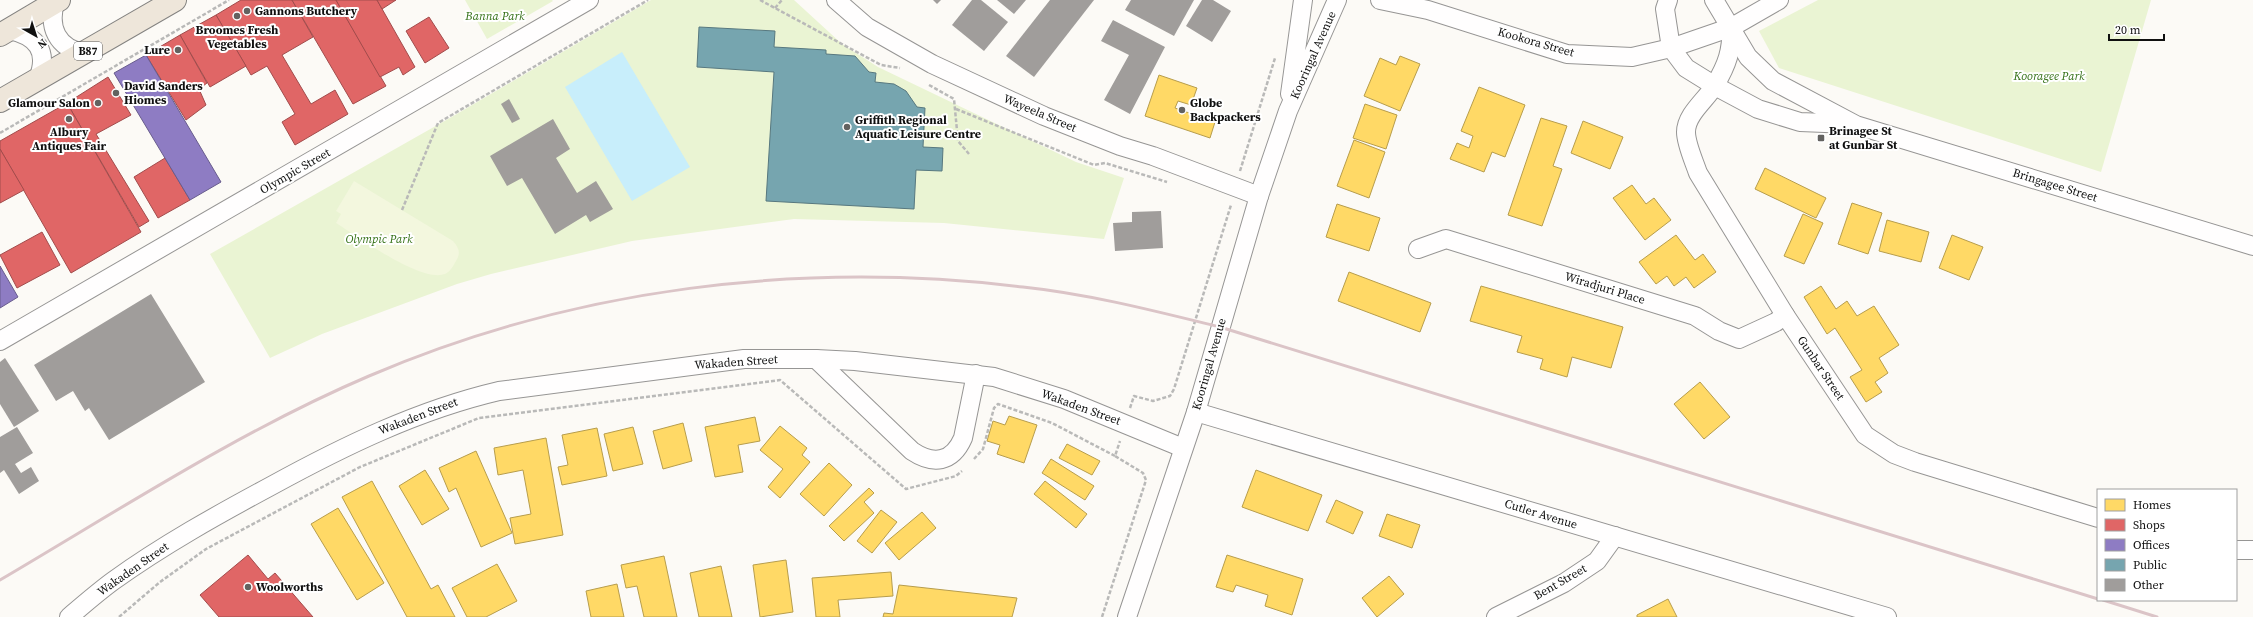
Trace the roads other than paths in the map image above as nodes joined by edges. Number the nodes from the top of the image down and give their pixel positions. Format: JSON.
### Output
{"nodes":[{"id":1,"x":175,"y":0,"type":"edge"},
{"id":2,"x":589,"y":0,"type":"edge"},
{"id":3,"x":836,"y":0,"type":"edge"},
{"id":4,"x":1303,"y":0,"type":"edge"},
{"id":5,"x":1337,"y":0,"type":"edge"},
{"id":6,"x":1380,"y":0,"type":"edge"},
{"id":7,"x":1668,"y":0,"type":"edge"},
{"id":8,"x":1714,"y":0,"type":"edge"},
{"id":9,"x":1779,"y":0,"type":"edge"},
{"id":10,"x":57,"y":1,"type":"edge"},
{"id":11,"x":1732,"y":27,"type":"junction"},
{"id":12,"x":4,"y":32,"type":"edge"},
{"id":13,"x":1671,"y":48,"type":"junction"},
{"id":14,"x":84,"y":53,"type":"junction"},
{"id":15,"x":38,"y":79,"type":"junction"},
{"id":16,"x":1715,"y":86,"type":"junction"},
{"id":17,"x":0,"y":101,"type":"edge"},
{"id":18,"x":1288,"y":110,"type":"junction"},
{"id":19,"x":1856,"y":125,"type":"junction"},
{"id":20,"x":1259,"y":196,"type":"junction"},
{"id":21,"x":2253,"y":246,"type":"edge"},
{"id":22,"x":1418,"y":249,"type":"dead end"},
{"id":23,"x":1785,"y":315,"type":"junction"},
{"id":24,"x":0,"y":341,"type":"edge"},
{"id":25,"x":816,"y":359,"type":"junction"},
{"id":26,"x":976,"y":374,"type":"junction"},
{"id":27,"x":1196,"y":412,"type":"junction"},
{"id":28,"x":1183,"y":448,"type":"junction"},
{"id":29,"x":2097,"y":518,"type":"edge"},
{"id":30,"x":1616,"y":536,"type":"junction"},
{"id":31,"x":2237,"y":550,"type":"edge"},
{"id":32,"x":2253,"y":550,"type":"edge"},
{"id":33,"x":69,"y":617,"type":"edge"},
{"id":34,"x":1128,"y":617,"type":"edge"},
{"id":35,"x":1496,"y":617,"type":"edge"},
{"id":36,"x":1887,"y":617,"type":"edge"}],
"edges":[{"from":1,"to":14,"type":"main road","number":"B87"},
{"from":2,"to":24,"type":"street","name":"Olympic Street"},
{"from":3,"to":20,"type":"street","name":"Wayeela Street"},
{"from":4,"to":18,"type":"street","name":"Kooringal Avenue"},
{"from":5,"to":18,"type":"street","name":"Kooringal Avenue"},
{"from":6,"to":13,"type":"street","name":"Kookora Street"},
{"from":7,"to":13,"type":"street","name":"Bringagee Street"},
{"from":8,"to":11,"type":"street","name":"Bringagee Street"},
{"from":9,"to":11,"type":"street","name":"Kookora Street"},
{"from":10,"to":12,"type":"main road"},
{"from":10,"to":14,"type":"street"},
{"from":11,"to":13,"type":"street","name":"Kookora Street"},
{"from":11,"to":16,"type":"street"},
{"from":11,"to":19,"type":"street","name":"Bringagee Street"},
{"from":12,"to":15,"type":"street"},
{"from":13,"to":16,"type":"street","name":"Bringagee Street"},
{"from":14,"to":15,"type":"main road","number":"B87"},
{"from":15,"to":17,"type":"main road","number":"B87"},
{"from":16,"to":19,"type":"street","name":"Bringagee Street"},
{"from":16,"to":23,"type":"street","name":"Gunbar Street"},
{"from":18,"to":20,"type":"street","name":"Kooringal Avenue"},
{"from":19,"to":21,"type":"street","name":"Bringagee Street"},
{"from":20,"to":27,"type":"street","name":"Kooringal Avenue"},
{"from":22,"to":23,"type":"street","name":"Wiradjuri Place"},
{"from":23,"to":29,"type":"street","name":"Gunbar Street"},
{"from":25,"to":26,"type":"street","name":"Wakaden Street"},
{"from":25,"to":26,"type":"street"},
{"from":25,"to":33,"type":"street","name":"Wakaden Street"},
{"from":26,"to":28,"type":"street","name":"Wakaden Street"},
{"from":27,"to":28,"type":"street","name":"Kooringal Avenue"},
{"from":27,"to":30,"type":"street","name":"Cutler Avenue"},
{"from":28,"to":34,"type":"street","name":"Kooringal Avenue"},
{"from":30,"to":35,"type":"street","name":"Bent Street"},
{"from":30,"to":36,"type":"street","name":"Cutler Avenue"},
{"from":31,"to":32,"type":"street"}]}
